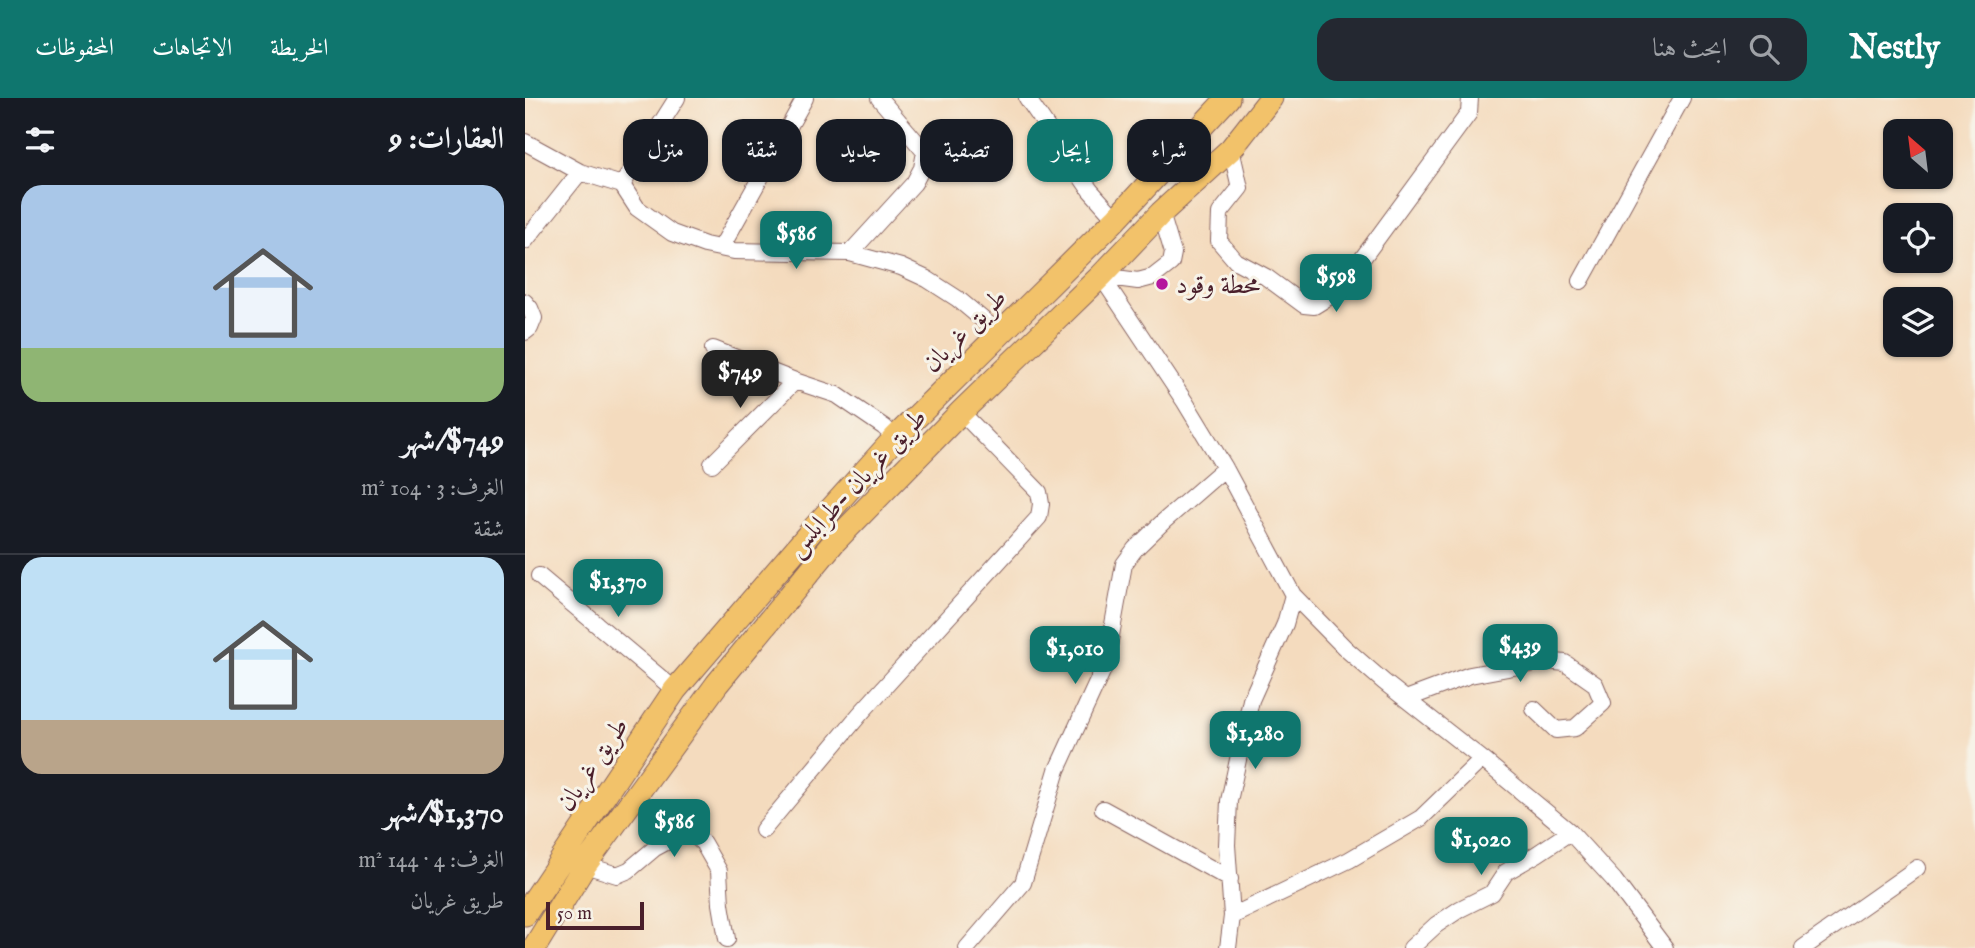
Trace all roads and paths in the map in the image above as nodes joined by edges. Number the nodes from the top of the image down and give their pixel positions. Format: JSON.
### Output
{"nodes":[{"id":1,"x":677,"y":98,"type":"edge"},
{"id":2,"x":804,"y":98,"type":"edge"},
{"id":3,"x":880,"y":98,"type":"edge"},
{"id":4,"x":1027,"y":98,"type":"edge"},
{"id":5,"x":1228,"y":98,"type":"edge"},
{"id":6,"x":1271,"y":98,"type":"edge"},
{"id":7,"x":1470,"y":98,"type":"edge"},
{"id":8,"x":1682,"y":98,"type":"edge"},
{"id":9,"x":525,"y":142,"type":"edge"},
{"id":10,"x":1231,"y":149,"type":"junction"},
{"id":11,"x":580,"y":172,"type":"junction"},
{"id":12,"x":622,"y":185,"type":"junction"},
{"id":13,"x":1161,"y":213,"type":"junction"},
{"id":14,"x":1116,"y":219,"type":"junction"},
{"id":15,"x":525,"y":241,"type":"edge"},
{"id":16,"x":722,"y":248,"type":"junction"},
{"id":17,"x":850,"y":253,"type":"junction"},
{"id":18,"x":1101,"y":276,"type":"junction"},
{"id":19,"x":1581,"y":281,"type":"dead end"},
{"id":20,"x":525,"y":302,"type":"edge"},
{"id":21,"x":525,"y":332,"type":"edge"},
{"id":22,"x":1000,"y":334,"type":"junction"},
{"id":23,"x":713,"y":349,"type":"dead end"},
{"id":24,"x":795,"y":381,"type":"junction"},
{"id":25,"x":961,"y":412,"type":"junction"},
{"id":26,"x":895,"y":438,"type":"junction"},
{"id":27,"x":712,"y":464,"type":"dead end"},
{"id":28,"x":1225,"y":468,"type":"junction"},
{"id":29,"x":538,"y":576,"type":"dead end"},
{"id":30,"x":1293,"y":595,"type":"junction"},
{"id":31,"x":675,"y":690,"type":"junction"},
{"id":32,"x":1406,"y":699,"type":"junction"},
{"id":33,"x":1534,"y":709,"type":"dead end"},
{"id":34,"x":1482,"y":759,"type":"junction"},
{"id":35,"x":1103,"y":809,"type":"dead end"},
{"id":36,"x":764,"y":830,"type":"dead end"},
{"id":37,"x":1570,"y":832,"type":"junction"},
{"id":38,"x":585,"y":865,"type":"junction"},
{"id":39,"x":1917,"y":868,"type":"dead end"},
{"id":40,"x":1230,"y":879,"type":"junction"},
{"id":41,"x":525,"y":914,"type":"edge"},
{"id":42,"x":1232,"y":916,"type":"junction"},
{"id":43,"x":727,"y":939,"type":"dead end"},
{"id":44,"x":534,"y":948,"type":"edge"},
{"id":45,"x":967,"y":948,"type":"edge"},
{"id":46,"x":1228,"y":948,"type":"edge"},
{"id":47,"x":1411,"y":948,"type":"edge"},
{"id":48,"x":1664,"y":948,"type":"edge"},
{"id":49,"x":1803,"y":948,"type":"edge"}],
"edges":[{"from":1,"to":12,"type":"street"},
{"from":2,"to":16,"type":"street"},
{"from":3,"to":17,"type":"street"},
{"from":4,"to":14,"type":"street"},
{"from":5,"to":14,"type":"highway","name":"طريق غريان"},
{"from":6,"to":10,"type":"highway","name":"طريق غريان -طرابلس"},
{"from":7,"to":10,"type":"street"},
{"from":8,"to":19,"type":"street"},
{"from":9,"to":11,"type":"street"},
{"from":10,"to":13,"type":"highway","name":"طريق غريان -طرابلس"},
{"from":11,"to":12,"type":"street"},
{"from":11,"to":15,"type":"street"},
{"from":12,"to":16,"type":"street"},
{"from":13,"to":18,"type":"highway","name":"طريق غريان -طرابلس"},
{"from":13,"to":18,"type":"street"},
{"from":14,"to":22,"type":"highway","name":"طريق غريان"},
{"from":16,"to":17,"type":"street"},
{"from":17,"to":22,"type":"street"},
{"from":18,"to":25,"type":"highway","name":"طريق غريان -طرابلس"},
{"from":18,"to":28,"type":"street"},
{"from":20,"to":21,"type":"street"},
{"from":22,"to":26,"type":"highway","name":"طريق غريان"},
{"from":23,"to":24,"type":"street"},
{"from":24,"to":26,"type":"street"},
{"from":24,"to":27,"type":"street"},
{"from":25,"to":36,"type":"street"},
{"from":25,"to":38,"type":"highway","name":"طريق غريان -طرابلس"},
{"from":26,"to":31,"type":"highway","name":"طريق غريان"},
{"from":28,"to":30,"type":"street"},
{"from":28,"to":45,"type":"street"},
{"from":29,"to":31,"type":"street"},
{"from":30,"to":32,"type":"street"},
{"from":30,"to":40,"type":"street"},
{"from":31,"to":41,"type":"highway","name":"طريق غريان"},
{"from":32,"to":33,"type":"street"},
{"from":32,"to":34,"type":"street"},
{"from":34,"to":37,"type":"street"},
{"from":34,"to":42,"type":"street"},
{"from":35,"to":40,"type":"street"},
{"from":37,"to":47,"type":"street"},
{"from":37,"to":48,"type":"street"},
{"from":38,"to":43,"type":"street"},
{"from":38,"to":44,"type":"highway","name":"طريق غريان -طرابلس"},
{"from":39,"to":49,"type":"street"},
{"from":40,"to":42,"type":"street"},
{"from":42,"to":46,"type":"street"}]}
